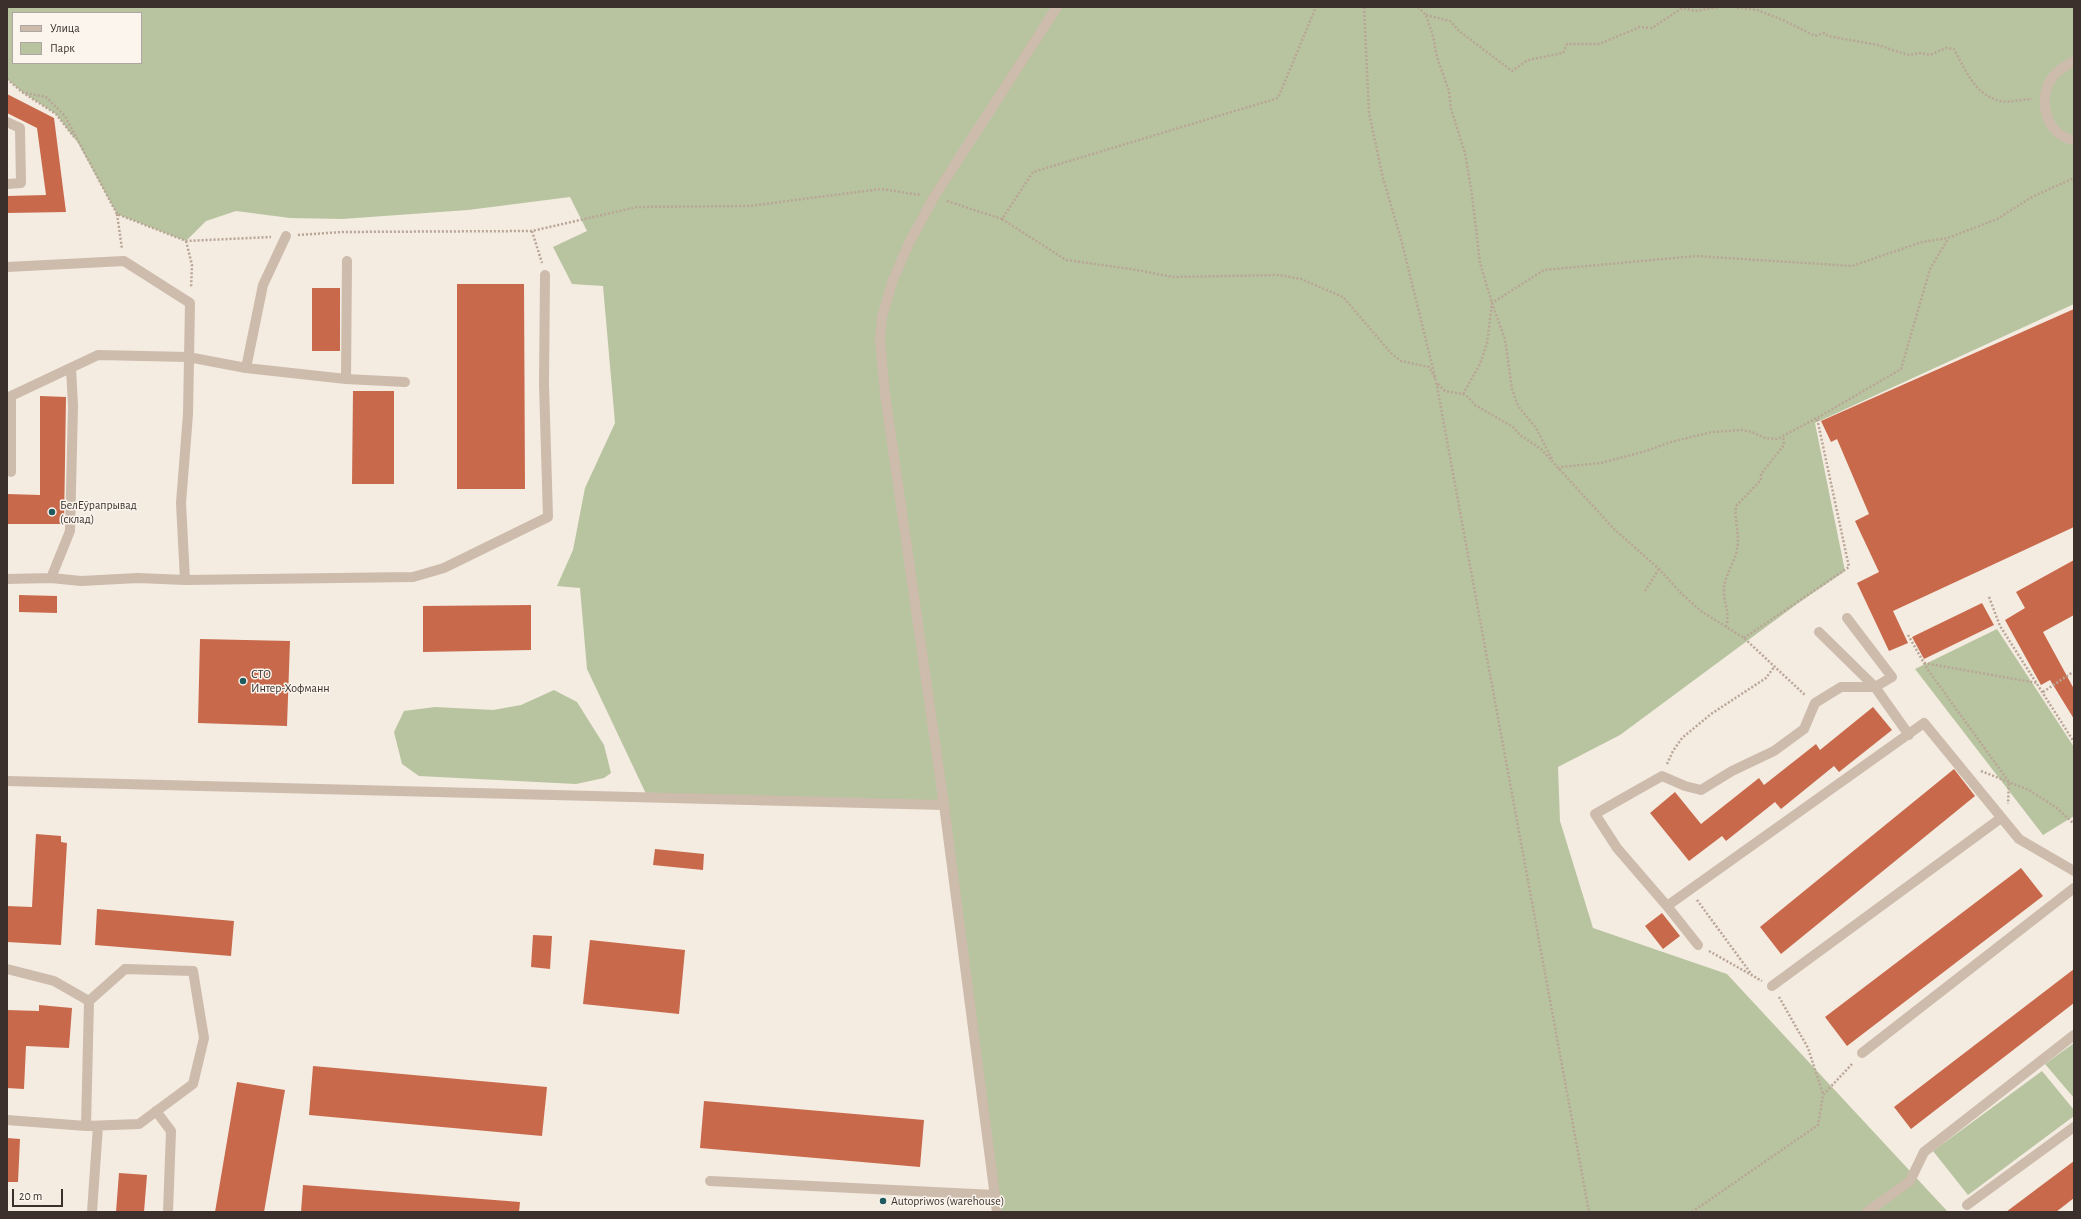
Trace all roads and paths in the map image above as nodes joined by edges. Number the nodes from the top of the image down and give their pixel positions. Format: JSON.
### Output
{"nodes":[{"id":1,"x":1057,"y":7,"type":"edge"},
{"id":2,"x":1316,"y":7,"type":"edge"},
{"id":3,"x":1364,"y":7,"type":"edge"},
{"id":4,"x":1418,"y":7,"type":"edge"},
{"id":5,"x":1719,"y":7,"type":"edge"},
{"id":6,"x":1733,"y":7,"type":"edge"},
{"id":7,"x":1426,"y":15,"type":"junction"},
{"id":8,"x":2074,"y":61,"type":"edge"},
{"id":9,"x":7,"y":79,"type":"edge"},
{"id":10,"x":22,"y":92,"type":"junction"},
{"id":11,"x":2036,"y":100,"type":"dead end"},
{"id":12,"x":7,"y":122,"type":"edge"},
{"id":13,"x":2074,"y":140,"type":"edge"},
{"id":14,"x":78,"y":143,"type":"junction"},
{"id":15,"x":2074,"y":178,"type":"edge"},
{"id":16,"x":7,"y":184,"type":"edge"},
{"id":17,"x":934,"y":197,"type":"junction"},
{"id":18,"x":117,"y":214,"type":"junction"},
{"id":19,"x":1002,"y":219,"type":"junction"},
{"id":20,"x":532,"y":231,"type":"junction"},
{"id":21,"x":286,"y":236,"type":"junction"},
{"id":22,"x":1948,"y":238,"type":"junction"},
{"id":23,"x":186,"y":241,"type":"junction"},
{"id":24,"x":124,"y":261,"type":"junction"},
{"id":25,"x":347,"y":261,"type":"dead end"},
{"id":26,"x":7,"y":267,"type":"edge"},
{"id":27,"x":546,"y":275,"type":"joint"},
{"id":28,"x":190,"y":303,"type":"junction"},
{"id":29,"x":1492,"y":303,"type":"junction"},
{"id":30,"x":188,"y":357,"type":"junction"},
{"id":31,"x":71,"y":368,"type":"junction"},
{"id":32,"x":246,"y":368,"type":"junction"},
{"id":33,"x":346,"y":379,"type":"junction"},
{"id":34,"x":1436,"y":381,"type":"junction"},
{"id":35,"x":405,"y":382,"type":"dead end"},
{"id":36,"x":1463,"y":394,"type":"junction"},
{"id":37,"x":1817,"y":418,"type":"junction"},
{"id":38,"x":1783,"y":436,"type":"junction"},
{"id":39,"x":1553,"y":461,"type":"junction"},
{"id":40,"x":1559,"y":470,"type":"junction"},
{"id":41,"x":10,"y":472,"type":"dead end"},
{"id":42,"x":1660,"y":569,"type":"junction"},
{"id":43,"x":51,"y":578,"type":"junction"},
{"id":44,"x":7,"y":579,"type":"edge"},
{"id":45,"x":185,"y":580,"type":"junction"},
{"id":46,"x":1645,"y":591,"type":"dead end"},
{"id":47,"x":1989,"y":597,"type":"dead end"},
{"id":48,"x":1847,"y":618,"type":"dead end"},
{"id":49,"x":1726,"y":628,"type":"junction"},
{"id":50,"x":1819,"y":632,"type":"dead end"},
{"id":51,"x":1908,"y":635,"type":"dead end"},
{"id":52,"x":1744,"y":638,"type":"junction"},
{"id":53,"x":1924,"y":663,"type":"junction"},
{"id":54,"x":1774,"y":667,"type":"junction"},
{"id":55,"x":2073,"y":672,"type":"dead end"},
{"id":56,"x":2037,"y":683,"type":"junction"},
{"id":57,"x":1875,"y":687,"type":"junction"},
{"id":58,"x":2043,"y":692,"type":"junction"},
{"id":59,"x":1815,"y":703,"type":"junction"},
{"id":60,"x":1909,"y":735,"type":"junction"},
{"id":61,"x":2074,"y":742,"type":"edge"},
{"id":62,"x":1956,"y":761,"type":"junction"},
{"id":63,"x":1662,"y":776,"type":"junction"},
{"id":64,"x":7,"y":782,"type":"edge"},
{"id":65,"x":2009,"y":782,"type":"junction"},
{"id":66,"x":944,"y":805,"type":"junction"},
{"id":67,"x":2004,"y":821,"type":"junction"},
{"id":68,"x":2074,"y":824,"type":"edge"},
{"id":69,"x":2074,"y":871,"type":"edge"},
{"id":70,"x":2074,"y":888,"type":"edge"},
{"id":71,"x":1690,"y":890,"type":"junction"},
{"id":72,"x":1667,"y":906,"type":"junction"},
{"id":73,"x":1698,"y":945,"type":"joint"},
{"id":74,"x":7,"y":969,"type":"edge"},
{"id":75,"x":1753,"y":977,"type":"junction"},
{"id":76,"x":1772,"y":986,"type":"junction"},
{"id":77,"x":89,"y":1001,"type":"junction"},
{"id":78,"x":2074,"y":1036,"type":"edge"},
{"id":79,"x":1862,"y":1053,"type":"joint"},
{"id":80,"x":1823,"y":1095,"type":"junction"},
{"id":81,"x":156,"y":1111,"type":"junction"},
{"id":82,"x":7,"y":1120,"type":"edge"},
{"id":83,"x":86,"y":1126,"type":"junction"},
{"id":84,"x":98,"y":1126,"type":"junction"},
{"id":85,"x":2074,"y":1127,"type":"edge"},
{"id":86,"x":710,"y":1181,"type":"dead end"},
{"id":87,"x":995,"y":1195,"type":"junction"},
{"id":88,"x":1967,"y":1205,"type":"dead end"},
{"id":89,"x":92,"y":1212,"type":"edge"},
{"id":90,"x":168,"y":1212,"type":"edge"},
{"id":91,"x":997,"y":1212,"type":"edge"},
{"id":92,"x":1589,"y":1212,"type":"edge"},
{"id":93,"x":1692,"y":1212,"type":"edge"},
{"id":94,"x":1867,"y":1212,"type":"edge"}],
"edges":[{"from":1,"to":17,"type":"street"},
{"from":2,"to":19,"type":"path"},
{"from":3,"to":34,"type":"path"},
{"from":4,"to":7,"type":"path"},
{"from":5,"to":7,"type":"path"},
{"from":6,"to":11,"type":"path"},
{"from":7,"to":29,"type":"path"},
{"from":8,"to":13,"type":"street"},
{"from":9,"to":10,"type":"path"},
{"from":10,"to":14,"type":"path"},
{"from":10,"to":14,"type":"path"},
{"from":12,"to":16,"type":"street"},
{"from":14,"to":18,"type":"path"},
{"from":15,"to":22,"type":"path"},
{"from":17,"to":19,"type":"path"},
{"from":17,"to":20,"type":"path"},
{"from":17,"to":66,"type":"street"},
{"from":18,"to":23,"type":"path"},
{"from":18,"to":24,"type":"path"},
{"from":19,"to":34,"type":"path"},
{"from":20,"to":21,"type":"path"},
{"from":20,"to":27,"type":"path"},
{"from":21,"to":23,"type":"path"},
{"from":21,"to":32,"type":"street"},
{"from":22,"to":29,"type":"path"},
{"from":22,"to":37,"type":"path"},
{"from":23,"to":28,"type":"path"},
{"from":24,"to":26,"type":"street"},
{"from":24,"to":28,"type":"street"},
{"from":25,"to":33,"type":"street"},
{"from":27,"to":45,"type":"street"},
{"from":28,"to":30,"type":"street"},
{"from":29,"to":36,"type":"path"},
{"from":29,"to":39,"type":"path"},
{"from":30,"to":31,"type":"street"},
{"from":30,"to":32,"type":"street"},
{"from":30,"to":45,"type":"street"},
{"from":31,"to":41,"type":"street"},
{"from":31,"to":43,"type":"street"},
{"from":32,"to":33,"type":"street"},
{"from":33,"to":35,"type":"street"},
{"from":34,"to":36,"type":"path"},
{"from":34,"to":92,"type":"path"},
{"from":36,"to":39,"type":"path"},
{"from":37,"to":38,"type":"path"},
{"from":37,"to":52,"type":"path"},
{"from":38,"to":40,"type":"path"},
{"from":38,"to":49,"type":"path"},
{"from":39,"to":40,"type":"path"},
{"from":40,"to":42,"type":"path"},
{"from":42,"to":46,"type":"path"},
{"from":42,"to":49,"type":"path"},
{"from":43,"to":44,"type":"street"},
{"from":43,"to":45,"type":"street"},
{"from":47,"to":56,"type":"path"},
{"from":48,"to":57,"type":"street"},
{"from":49,"to":52,"type":"path"},
{"from":50,"to":57,"type":"street"},
{"from":51,"to":53,"type":"path"},
{"from":52,"to":54,"type":"path"},
{"from":53,"to":56,"type":"path"},
{"from":53,"to":65,"type":"path"},
{"from":54,"to":59,"type":"path"},
{"from":54,"to":63,"type":"path"},
{"from":55,"to":58,"type":"path"},
{"from":56,"to":58,"type":"path"},
{"from":57,"to":59,"type":"street"},
{"from":57,"to":60,"type":"street"},
{"from":58,"to":61,"type":"path"},
{"from":59,"to":63,"type":"street"},
{"from":60,"to":62,"type":"street"},
{"from":60,"to":71,"type":"street"},
{"from":62,"to":65,"type":"path"},
{"from":62,"to":67,"type":"street"},
{"from":63,"to":72,"type":"street"},
{"from":64,"to":66,"type":"street"},
{"from":65,"to":67,"type":"path"},
{"from":65,"to":68,"type":"path"},
{"from":66,"to":87,"type":"street"},
{"from":67,"to":69,"type":"street"},
{"from":67,"to":76,"type":"street"},
{"from":70,"to":79,"type":"street"},
{"from":71,"to":72,"type":"street"},
{"from":71,"to":75,"type":"path"},
{"from":72,"to":73,"type":"street"},
{"from":73,"to":75,"type":"path"},
{"from":74,"to":77,"type":"street"},
{"from":75,"to":76,"type":"path"},
{"from":76,"to":80,"type":"path"},
{"from":77,"to":81,"type":"street"},
{"from":77,"to":83,"type":"street"},
{"from":78,"to":94,"type":"street"},
{"from":79,"to":80,"type":"path"},
{"from":80,"to":93,"type":"path"},
{"from":81,"to":84,"type":"street"},
{"from":81,"to":90,"type":"street"},
{"from":82,"to":83,"type":"street"},
{"from":83,"to":84,"type":"street"},
{"from":84,"to":89,"type":"street"},
{"from":85,"to":88,"type":"street"},
{"from":86,"to":87,"type":"street"},
{"from":87,"to":91,"type":"street"}]}
